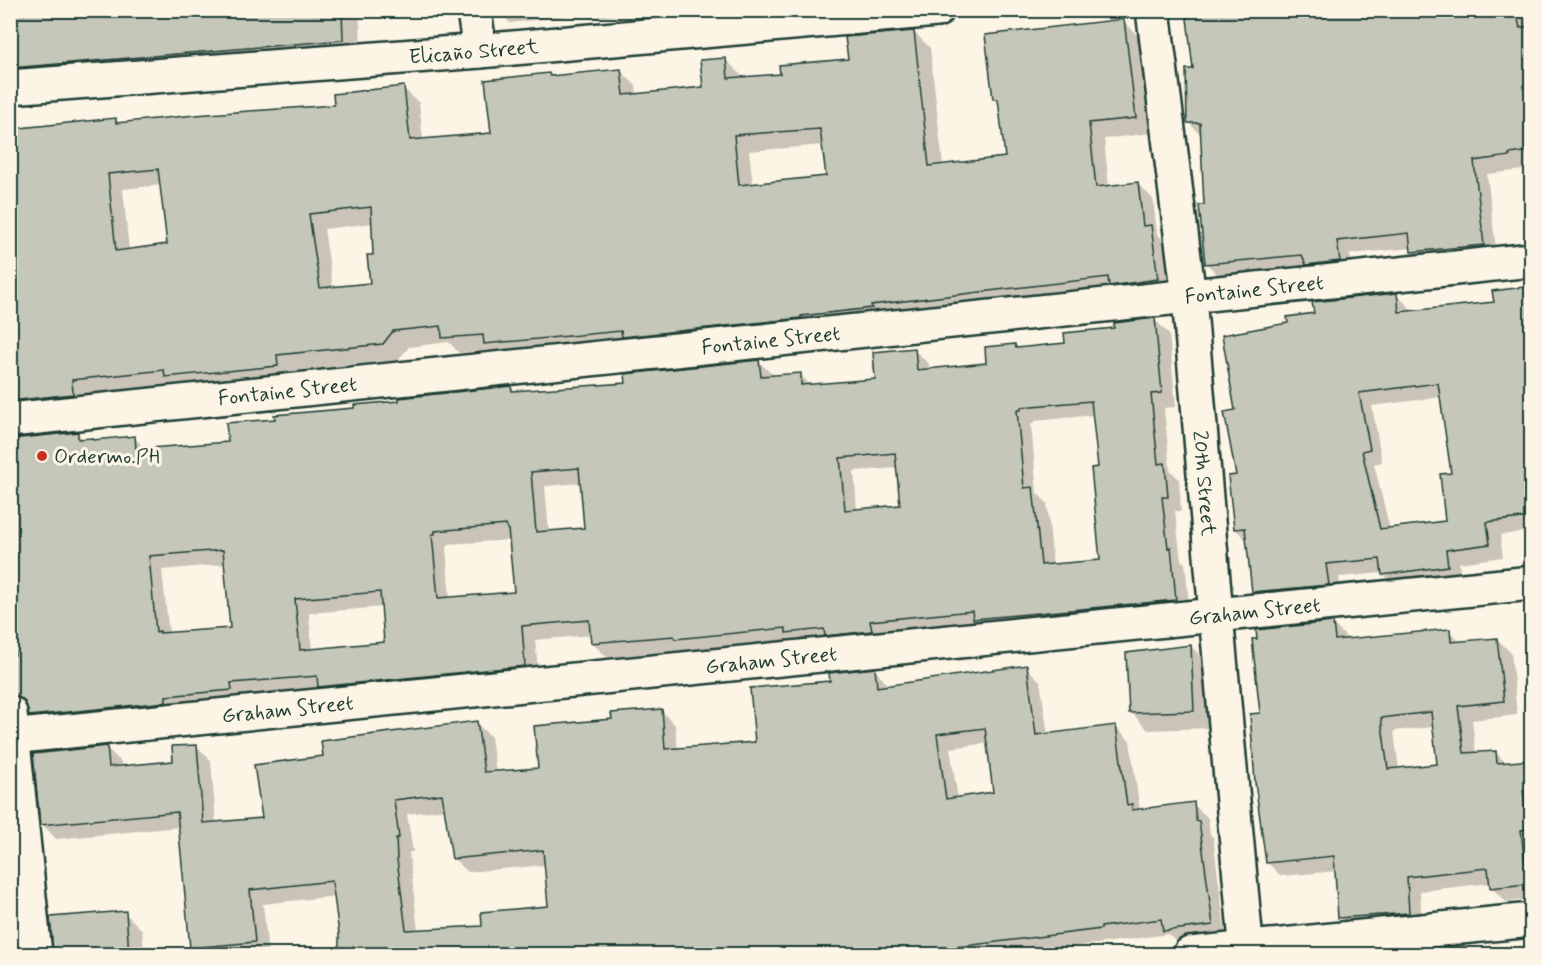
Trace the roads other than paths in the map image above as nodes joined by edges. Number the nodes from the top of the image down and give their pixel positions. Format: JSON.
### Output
{"nodes":[{"id":1,"x":937,"y":10,"type":"edge"},
{"id":2,"x":1153,"y":10,"type":"edge"},
{"id":3,"x":475,"y":18,"type":"dead end"},
{"id":4,"x":480,"y":51,"type":"junction"},
{"id":5,"x":10,"y":87,"type":"edge"},
{"id":6,"x":1532,"y":260,"type":"edge"},
{"id":7,"x":1189,"y":297,"type":"junction"},
{"id":8,"x":10,"y":420,"type":"edge"},
{"id":9,"x":1532,"y":583,"type":"edge"},
{"id":10,"x":1215,"y":615,"type":"junction"},
{"id":11,"x":11,"y":729,"type":"edge"},
{"id":12,"x":1532,"y":920,"type":"edge"},
{"id":13,"x":1246,"y":952,"type":"edge"},
{"id":14,"x":35,"y":954,"type":"edge"},
{"id":15,"x":1190,"y":954,"type":"edge"}],
"edges":[{"from":1,"to":4,"type":"street","name":"Elicaño Street"},
{"from":2,"to":7,"type":"street","name":"20th Street"},
{"from":3,"to":4,"type":"street"},
{"from":4,"to":5,"type":"street","name":"Elicaño Street"},
{"from":6,"to":7,"type":"street","name":"Fontaine Street"},
{"from":7,"to":8,"type":"street","name":"Fontaine Street"},
{"from":7,"to":10,"type":"street","name":"20th Street"},
{"from":9,"to":10,"type":"street","name":"Graham Street"},
{"from":10,"to":11,"type":"street","name":"Graham Street"},
{"from":10,"to":13,"type":"street","name":"20th Street"},
{"from":11,"to":14,"type":"street"},
{"from":12,"to":13,"type":"street"},
{"from":13,"to":15,"type":"street"}]}
